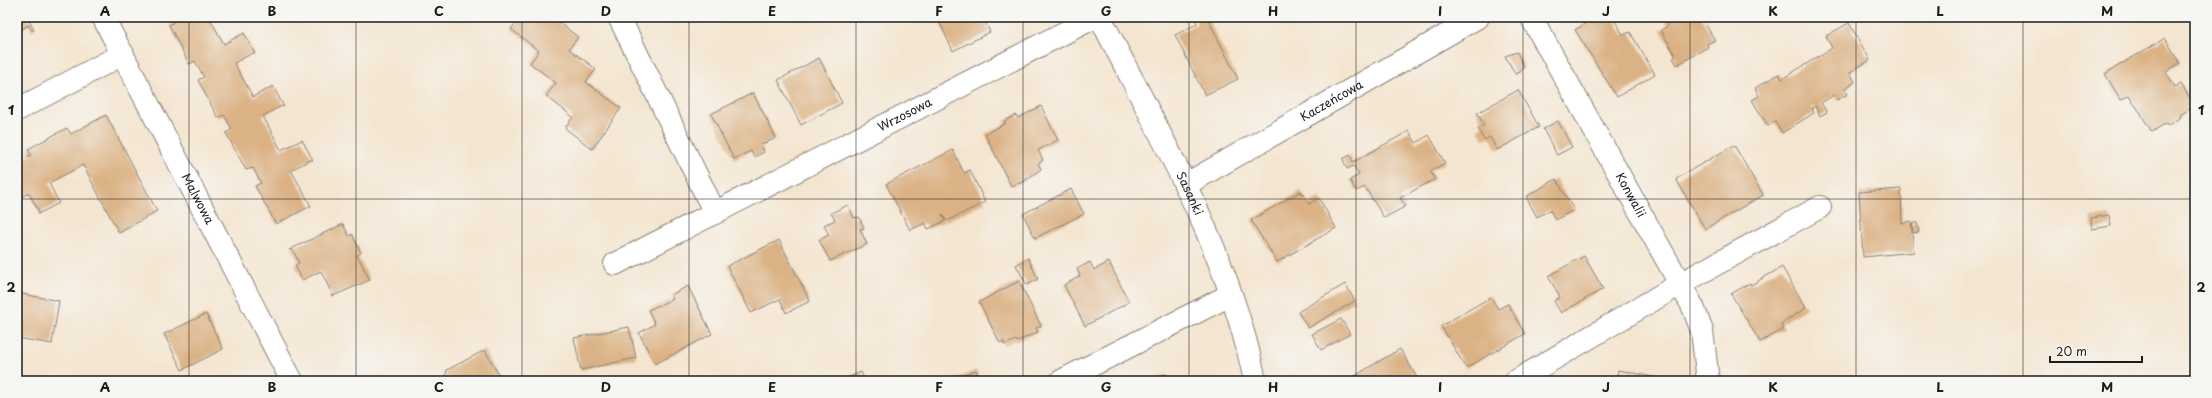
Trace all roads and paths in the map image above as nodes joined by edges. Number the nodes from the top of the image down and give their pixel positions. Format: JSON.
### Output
{"nodes":[{"id":1,"x":103,"y":17,"type":"edge"},
{"id":2,"x":619,"y":17,"type":"edge"},
{"id":3,"x":1095,"y":17,"type":"edge"},
{"id":4,"x":1100,"y":17,"type":"edge"},
{"id":5,"x":1478,"y":17,"type":"edge"},
{"id":6,"x":1531,"y":17,"type":"edge"},
{"id":7,"x":123,"y":54,"type":"junction"},
{"id":8,"x":17,"y":110,"type":"edge"},
{"id":9,"x":1185,"y":185,"type":"junction"},
{"id":10,"x":1820,"y":207,"type":"dead end"},
{"id":11,"x":715,"y":213,"type":"junction"},
{"id":12,"x":615,"y":264,"type":"dead end"},
{"id":13,"x":1680,"y":284,"type":"junction"},
{"id":14,"x":1230,"y":295,"type":"junction"},
{"id":15,"x":292,"y":381,"type":"edge"},
{"id":16,"x":1061,"y":381,"type":"edge"},
{"id":17,"x":1255,"y":381,"type":"edge"},
{"id":18,"x":1516,"y":381,"type":"edge"},
{"id":19,"x":1708,"y":381,"type":"edge"}],
"edges":[{"from":1,"to":7,"type":"street","name":"Malwowa"},
{"from":2,"to":11,"type":"street"},
{"from":3,"to":11,"type":"street","name":"Wrzosowa"},
{"from":4,"to":9,"type":"street","name":"Sasanki"},
{"from":5,"to":9,"type":"street","name":"Kaczeńcowa"},
{"from":6,"to":13,"type":"street","name":"Konwalii"},
{"from":7,"to":8,"type":"street"},
{"from":7,"to":15,"type":"street","name":"Malwowa"},
{"from":9,"to":14,"type":"street","name":"Sasanki"},
{"from":10,"to":13,"type":"street"},
{"from":11,"to":12,"type":"street","name":"Wrzosowa"},
{"from":13,"to":18,"type":"street"},
{"from":13,"to":19,"type":"street","name":"Konwalii"},
{"from":14,"to":16,"type":"street"},
{"from":14,"to":17,"type":"street","name":"Sasanki"}]}
